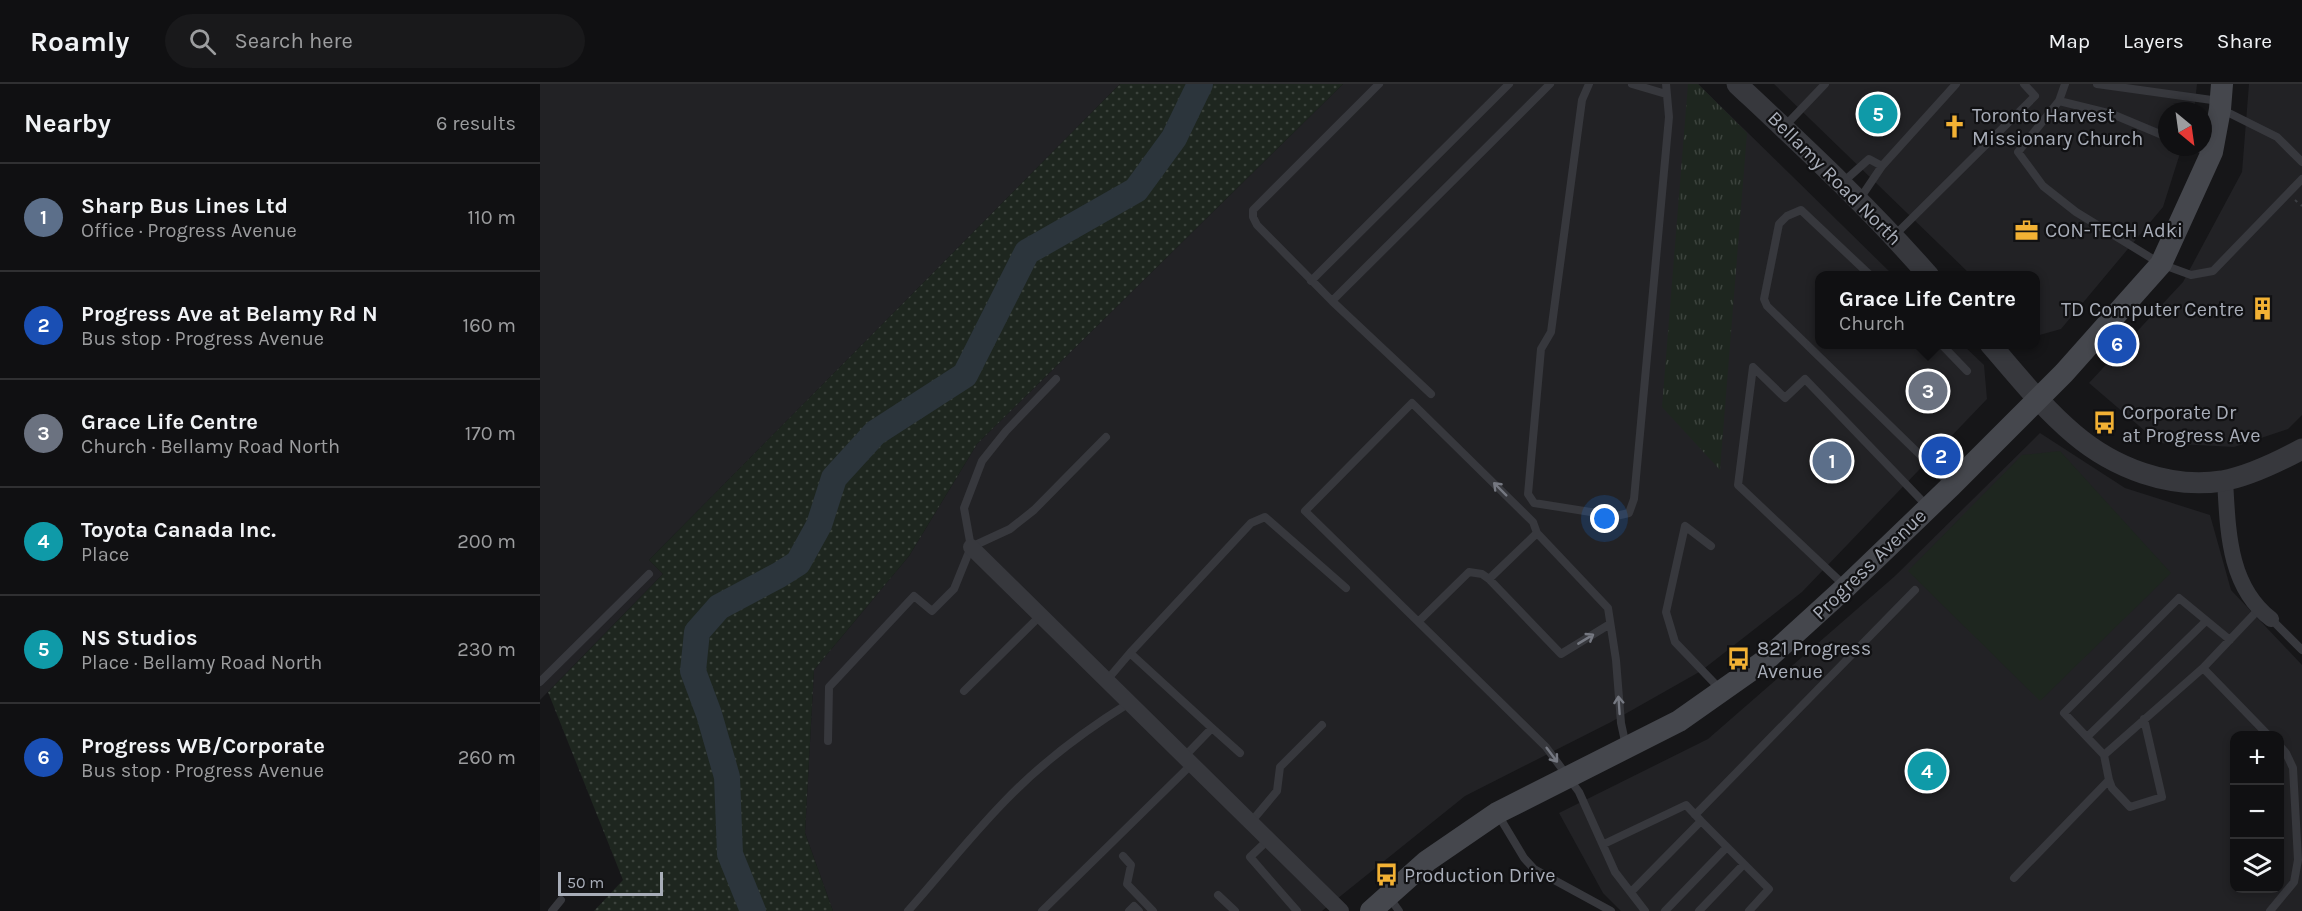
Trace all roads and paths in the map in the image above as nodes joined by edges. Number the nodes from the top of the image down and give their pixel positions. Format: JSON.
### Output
{"nodes":[{"id":1,"x":1379,"y":84,"type":"edge"},
{"id":2,"x":1509,"y":84,"type":"edge"},
{"id":3,"x":1550,"y":84,"type":"edge"},
{"id":4,"x":1589,"y":84,"type":"edge"},
{"id":5,"x":1632,"y":84,"type":"edge"},
{"id":6,"x":1666,"y":84,"type":"edge"},
{"id":7,"x":1825,"y":84,"type":"edge"},
{"id":8,"x":1956,"y":84,"type":"edge"},
{"id":9,"x":2065,"y":84,"type":"edge"},
{"id":10,"x":2097,"y":84,"type":"edge"},
{"id":11,"x":2025,"y":85,"type":"edge"},
{"id":12,"x":1743,"y":86,"type":"edge"},
{"id":13,"x":1666,"y":94,"type":"junction"},
{"id":14,"x":2221,"y":98,"type":"edge"},
{"id":15,"x":2059,"y":101,"type":"junction"},
{"id":16,"x":2212,"y":124,"type":"edge"},
{"id":17,"x":1784,"y":127,"type":"junction"},
{"id":18,"x":2158,"y":133,"type":"edge"},
{"id":19,"x":2200,"y":156,"type":"edge"},
{"id":20,"x":2302,"y":162,"type":"edge"},
{"id":21,"x":1882,"y":165,"type":"junction"},
{"id":22,"x":2302,"y":179,"type":"edge"},
{"id":23,"x":1842,"y":183,"type":"junction"},
{"id":24,"x":1860,"y":200,"type":"junction"},
{"id":25,"x":1894,"y":236,"type":"junction"},
{"id":26,"x":2161,"y":264,"type":"junction"},
{"id":27,"x":1866,"y":271,"type":"edge"},
{"id":28,"x":1923,"y":271,"type":"edge"},
{"id":29,"x":1311,"y":281,"type":"junction"},
{"id":30,"x":1332,"y":301,"type":"junction"},
{"id":31,"x":1945,"y":349,"type":"edge"},
{"id":32,"x":1993,"y":349,"type":"edge"},
{"id":33,"x":1967,"y":371,"type":"dead end"},
{"id":34,"x":1056,"y":379,"type":"dead end"},
{"id":35,"x":1431,"y":394,"type":"dead end"},
{"id":36,"x":2036,"y":398,"type":"junction"},
{"id":37,"x":1106,"y":437,"type":"dead end"},
{"id":38,"x":2302,"y":449,"type":"edge"},
{"id":39,"x":2225,"y":480,"type":"junction"},
{"id":40,"x":1951,"y":486,"type":"junction"},
{"id":41,"x":1928,"y":507,"type":"junction"},
{"id":42,"x":1536,"y":534,"type":"junction"},
{"id":43,"x":1711,"y":546,"type":"dead end"},
{"id":44,"x":971,"y":547,"type":"junction"},
{"id":45,"x":649,"y":574,"type":"dead end"},
{"id":46,"x":1489,"y":579,"type":"junction"},
{"id":47,"x":1846,"y":587,"type":"junction"},
{"id":48,"x":1346,"y":588,"type":"dead end"},
{"id":49,"x":1915,"y":590,"type":"dead end"},
{"id":50,"x":2265,"y":614,"type":"junction"},
{"id":51,"x":1041,"y":615,"type":"junction"},
{"id":52,"x":1419,"y":621,"type":"junction"},
{"id":53,"x":2206,"y":621,"type":"junction"},
{"id":54,"x":1610,"y":624,"type":"junction"},
{"id":55,"x":2230,"y":640,"type":"junction"},
{"id":56,"x":2302,"y":650,"type":"edge"},
{"id":57,"x":1130,"y":653,"type":"junction"},
{"id":58,"x":2203,"y":668,"type":"junction"},
{"id":59,"x":1107,"y":680,"type":"junction"},
{"id":60,"x":540,"y":682,"type":"edge"},
{"id":61,"x":964,"y":691,"type":"dead end"},
{"id":62,"x":1723,"y":692,"type":"junction"},
{"id":63,"x":1130,"y":702,"type":"junction"},
{"id":64,"x":2144,"y":719,"type":"junction"},
{"id":65,"x":1322,"y":725,"type":"dead end"},
{"id":66,"x":1212,"y":728,"type":"junction"},
{"id":67,"x":2265,"y":731,"type":"edge"},
{"id":68,"x":2087,"y":737,"type":"junction"},
{"id":69,"x":828,"y":741,"type":"dead end"},
{"id":70,"x":1627,"y":749,"type":"junction"},
{"id":71,"x":2284,"y":751,"type":"edge"},
{"id":72,"x":1240,"y":753,"type":"dead end"},
{"id":73,"x":2104,"y":755,"type":"junction"},
{"id":74,"x":1188,"y":760,"type":"junction"},
{"id":75,"x":1569,"y":776,"type":"junction"},
{"id":76,"x":2109,"y":780,"type":"junction"},
{"id":77,"x":1497,"y":813,"type":"junction"},
{"id":78,"x":1698,"y":818,"type":"junction"},
{"id":79,"x":1251,"y":822,"type":"junction"},
{"id":80,"x":1269,"y":839,"type":"junction"},
{"id":81,"x":1604,"y":844,"type":"junction"},
{"id":82,"x":1727,"y":847,"type":"junction"},
{"id":83,"x":1123,"y":856,"type":"dead end"},
{"id":84,"x":1744,"y":864,"type":"junction"},
{"id":85,"x":2014,"y":879,"type":"dead end"},
{"id":86,"x":1630,"y":892,"type":"junction"},
{"id":87,"x":1218,"y":895,"type":"dead end"},
{"id":88,"x":561,"y":900,"type":"dead end"},
{"id":89,"x":1393,"y":904,"type":"edge"},
{"id":90,"x":552,"y":911,"type":"edge"},
{"id":91,"x":908,"y":911,"type":"edge"},
{"id":92,"x":1042,"y":911,"type":"edge"},
{"id":93,"x":1129,"y":911,"type":"edge"},
{"id":94,"x":1139,"y":911,"type":"edge"},
{"id":95,"x":1153,"y":911,"type":"edge"},
{"id":96,"x":1235,"y":911,"type":"edge"},
{"id":97,"x":1297,"y":911,"type":"edge"},
{"id":98,"x":1341,"y":911,"type":"edge"},
{"id":99,"x":1371,"y":911,"type":"edge"},
{"id":100,"x":1611,"y":911,"type":"edge"},
{"id":101,"x":1645,"y":911,"type":"edge"},
{"id":102,"x":1665,"y":911,"type":"edge"},
{"id":103,"x":1699,"y":911,"type":"edge"},
{"id":104,"x":1749,"y":911,"type":"edge"},
{"id":105,"x":2270,"y":911,"type":"edge"}],
"edges":[{"from":1,"to":29,"type":"lane"},
{"from":2,"to":29,"type":"lane"},
{"from":3,"to":30,"type":"lane"},
{"from":4,"to":13,"type":"lane"},
{"from":5,"to":13,"type":"lane"},
{"from":6,"to":13,"type":"lane"},
{"from":7,"to":17,"type":"lane"},
{"from":8,"to":21,"type":"lane"},
{"from":9,"to":15,"type":"lane"},
{"from":10,"to":14,"type":"lane"},
{"from":11,"to":25,"type":"lane"},
{"from":12,"to":17,"type":"street","name":"Bellamy Road North"},
{"from":14,"to":16,"type":"main road","name":"Progress Avenue"},
{"from":14,"to":20,"type":"lane"},
{"from":15,"to":18,"type":"lane"},
{"from":15,"to":26,"type":"lane"},
{"from":17,"to":23,"type":"street","name":"Bellamy Road North"},
{"from":19,"to":26,"type":"main road","name":"Progress Avenue"},
{"from":21,"to":23,"type":"lane"},
{"from":21,"to":24,"type":"lane"},
{"from":22,"to":26,"type":"lane"},
{"from":23,"to":24,"type":"street","name":"Bellamy Road North"},
{"from":24,"to":25,"type":"street","name":"Bellamy Road North"},
{"from":25,"to":28,"type":"street","name":"Bellamy Road North"},
{"from":26,"to":36,"type":"main road","name":"Progress Avenue"},
{"from":27,"to":40,"type":"lane"},
{"from":29,"to":30,"type":"lane"},
{"from":30,"to":35,"type":"lane"},
{"from":31,"to":33,"type":"lane"},
{"from":32,"to":36,"type":"street"},
{"from":34,"to":44,"type":"lane"},
{"from":36,"to":39,"type":"street"},
{"from":36,"to":40,"type":"main road","name":"Progress Avenue"},
{"from":37,"to":44,"type":"lane"},
{"from":38,"to":39,"type":"street"},
{"from":39,"to":50,"type":"street"},
{"from":40,"to":41,"type":"main road","name":"Progress Avenue"},
{"from":41,"to":47,"type":"main road","name":"Progress Avenue"},
{"from":41,"to":47,"type":"lane"},
{"from":42,"to":46,"type":"lane"},
{"from":42,"to":52,"type":"lane","one_way":true},
{"from":42,"to":54,"type":"lane"},
{"from":43,"to":62,"type":"lane"},
{"from":44,"to":51,"type":"street"},
{"from":44,"to":69,"type":"lane"},
{"from":45,"to":60,"type":"lane"},
{"from":46,"to":52,"type":"lane"},
{"from":46,"to":54,"type":"lane","one_way":true},
{"from":47,"to":62,"type":"main road","name":"Progress Avenue"},
{"from":48,"to":57,"type":"lane"},
{"from":49,"to":78,"type":"lane"},
{"from":50,"to":55,"type":"lane"},
{"from":50,"to":56,"type":"lane"},
{"from":51,"to":59,"type":"street"},
{"from":51,"to":61,"type":"lane"},
{"from":52,"to":75,"type":"lane","one_way":true},
{"from":53,"to":55,"type":"lane"},
{"from":53,"to":68,"type":"lane"},
{"from":53,"to":68,"type":"lane"},
{"from":70,"to":54,"type":"lane","one_way":true},
{"from":55,"to":58,"type":"lane"},
{"from":57,"to":59,"type":"lane"},
{"from":57,"to":66,"type":"lane"},
{"from":58,"to":64,"type":"lane"},
{"from":58,"to":67,"type":"lane"},
{"from":59,"to":63,"type":"street"},
{"from":62,"to":70,"type":"main road","name":"Progress Avenue"},
{"from":63,"to":74,"type":"street"},
{"from":63,"to":91,"type":"lane"},
{"from":64,"to":73,"type":"lane"},
{"from":64,"to":76,"type":"lane"},
{"from":65,"to":79,"type":"lane"},
{"from":66,"to":72,"type":"lane"},
{"from":66,"to":74,"type":"lane"},
{"from":68,"to":73,"type":"lane"},
{"from":70,"to":75,"type":"main road","name":"Progress Avenue"},
{"from":71,"to":105,"type":"lane"},
{"from":73,"to":76,"type":"lane"},
{"from":74,"to":79,"type":"street"},
{"from":74,"to":92,"type":"lane"},
{"from":75,"to":77,"type":"main road","name":"Progress Avenue"},
{"from":75,"to":81,"type":"lane"},
{"from":76,"to":85,"type":"lane"},
{"from":77,"to":89,"type":"main road","name":"Progress Avenue"},
{"from":77,"to":100,"type":"lane"},
{"from":78,"to":81,"type":"lane"},
{"from":78,"to":82,"type":"lane"},
{"from":78,"to":86,"type":"lane"},
{"from":79,"to":80,"type":"street"},
{"from":80,"to":97,"type":"lane"},
{"from":80,"to":98,"type":"street"},
{"from":81,"to":86,"type":"lane"},
{"from":82,"to":84,"type":"lane"},
{"from":82,"to":102,"type":"lane"},
{"from":83,"to":95,"type":"lane"},
{"from":84,"to":103,"type":"lane"},
{"from":84,"to":104,"type":"lane"},
{"from":86,"to":101,"type":"lane"},
{"from":87,"to":96,"type":"lane"},
{"from":88,"to":90,"type":"lane"},
{"from":89,"to":99,"type":"main road","name":"Progress Avenue"},
{"from":93,"to":94,"type":"lane"}]}
